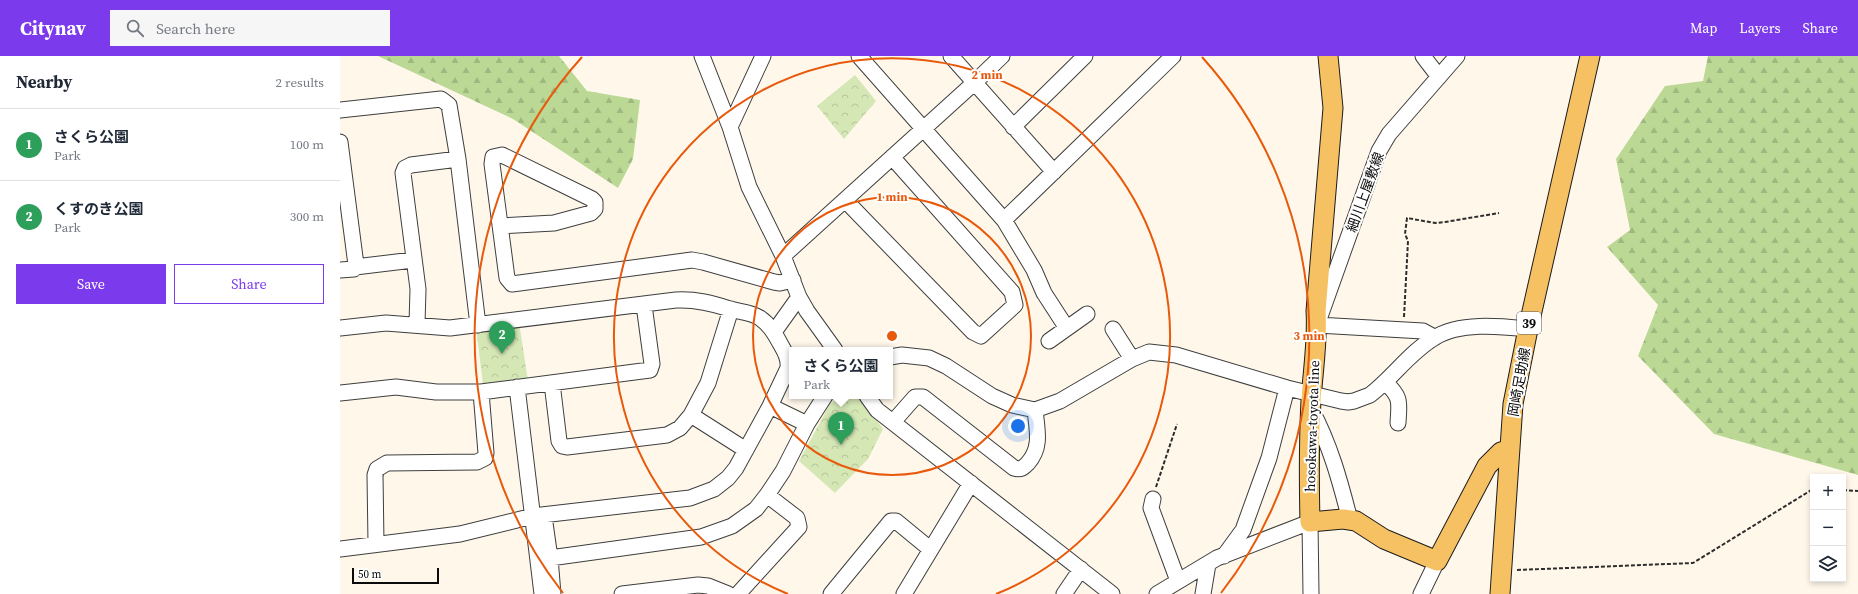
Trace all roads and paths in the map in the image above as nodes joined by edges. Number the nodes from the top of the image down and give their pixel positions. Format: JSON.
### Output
{"nodes":[{"id":1,"x":702,"y":56,"type":"edge"},
{"id":2,"x":763,"y":56,"type":"edge"},
{"id":3,"x":859,"y":56,"type":"edge"},
{"id":4,"x":951,"y":56,"type":"edge"},
{"id":5,"x":1002,"y":56,"type":"edge"},
{"id":6,"x":1085,"y":56,"type":"edge"},
{"id":7,"x":1173,"y":56,"type":"edge"},
{"id":8,"x":1328,"y":56,"type":"edge"},
{"id":9,"x":1423,"y":56,"type":"edge"},
{"id":10,"x":1457,"y":56,"type":"edge"},
{"id":11,"x":1590,"y":56,"type":"edge"},
{"id":12,"x":1439,"y":77,"type":"junction"},
{"id":13,"x":974,"y":83,"type":"junction"},
{"id":14,"x":340,"y":110,"type":"edge"},
{"id":15,"x":1013,"y":126,"type":"junction"},
{"id":16,"x":730,"y":127,"type":"junction"},
{"id":17,"x":924,"y":129,"type":"junction"},
{"id":18,"x":340,"y":142,"type":"edge"},
{"id":19,"x":892,"y":157,"type":"junction"},
{"id":20,"x":458,"y":159,"type":"junction"},
{"id":21,"x":1054,"y":172,"type":"junction"},
{"id":22,"x":845,"y":200,"type":"junction"},
{"id":23,"x":1499,"y":213,"type":"dead end"},
{"id":24,"x":1004,"y":220,"type":"junction"},
{"id":25,"x":500,"y":226,"type":"junction"},
{"id":26,"x":783,"y":256,"type":"junction"},
{"id":27,"x":413,"y":260,"type":"junction"},
{"id":28,"x":356,"y":267,"type":"junction"},
{"id":29,"x":340,"y":270,"type":"edge"},
{"id":30,"x":793,"y":280,"type":"junction"},
{"id":31,"x":799,"y":297,"type":"junction"},
{"id":32,"x":644,"y":305,"type":"junction"},
{"id":33,"x":731,"y":309,"type":"junction"},
{"id":34,"x":1087,"y":314,"type":"dead end"},
{"id":35,"x":417,"y":324,"type":"junction"},
{"id":36,"x":478,"y":325,"type":"junction"},
{"id":37,"x":1317,"y":325,"type":"junction"},
{"id":38,"x":1066,"y":327,"type":"junction"},
{"id":39,"x":340,"y":328,"type":"edge"},
{"id":40,"x":1113,"y":329,"type":"dead end"},
{"id":41,"x":1528,"y":329,"type":"junction"},
{"id":42,"x":1404,"y":330,"type":"junction"},
{"id":43,"x":774,"y":332,"type":"junction"},
{"id":44,"x":1434,"y":337,"type":"junction"},
{"id":45,"x":1049,"y":341,"type":"dead end"},
{"id":46,"x":833,"y":347,"type":"edge"},
{"id":47,"x":893,"y":356,"type":"edge"},
{"id":48,"x":1132,"y":359,"type":"junction"},
{"id":49,"x":1385,"y":382,"type":"junction"},
{"id":50,"x":552,"y":383,"type":"junction"},
{"id":51,"x":517,"y":387,"type":"junction"},
{"id":52,"x":1287,"y":388,"type":"junction"},
{"id":53,"x":481,"y":392,"type":"junction"},
{"id":54,"x":340,"y":393,"type":"edge"},
{"id":55,"x":823,"y":399,"type":"edge"},
{"id":56,"x":869,"y":399,"type":"edge"},
{"id":57,"x":1311,"y":402,"type":"junction"},
{"id":58,"x":770,"y":406,"type":"junction"},
{"id":59,"x":1035,"y":410,"type":"junction"},
{"id":60,"x":691,"y":416,"type":"junction"},
{"id":61,"x":893,"y":422,"type":"junction"},
{"id":62,"x":1398,"y":423,"type":"dead end"},
{"id":63,"x":807,"y":424,"type":"junction"},
{"id":64,"x":1177,"y":424,"type":"dead end"},
{"id":65,"x":1510,"y":449,"type":"junction"},
{"id":66,"x":746,"y":450,"type":"junction"},
{"id":67,"x":971,"y":483,"type":"junction"},
{"id":68,"x":1846,"y":490,"type":"edge"},
{"id":69,"x":1810,"y":491,"type":"edge"},
{"id":70,"x":1858,"y":491,"type":"edge"},
{"id":71,"x":767,"y":496,"type":"junction"},
{"id":72,"x":1153,"y":499,"type":"joint"},
{"id":73,"x":539,"y":516,"type":"junction"},
{"id":74,"x":1350,"y":520,"type":"junction"},
{"id":75,"x":1310,"y":522,"type":"junction"},
{"id":76,"x":376,"y":543,"type":"junction"},
{"id":77,"x":340,"y":549,"type":"edge"},
{"id":78,"x":930,"y":549,"type":"junction"},
{"id":79,"x":1224,"y":556,"type":"junction"},
{"id":80,"x":550,"y":558,"type":"junction"},
{"id":81,"x":1437,"y":561,"type":"junction"},
{"id":82,"x":1208,"y":564,"type":"junction"},
{"id":83,"x":1081,"y":569,"type":"junction"},
{"id":84,"x":1500,"y":571,"type":"junction"},
{"id":85,"x":1178,"y":581,"type":"junction"},
{"id":86,"x":542,"y":594,"type":"edge"},
{"id":87,"x":553,"y":594,"type":"edge"},
{"id":88,"x":622,"y":594,"type":"edge"},
{"id":89,"x":728,"y":594,"type":"edge"},
{"id":90,"x":738,"y":594,"type":"edge"},
{"id":91,"x":831,"y":594,"type":"edge"},
{"id":92,"x":904,"y":594,"type":"edge"},
{"id":93,"x":1064,"y":594,"type":"edge"},
{"id":94,"x":1112,"y":594,"type":"edge"},
{"id":95,"x":1157,"y":594,"type":"edge"},
{"id":96,"x":1204,"y":594,"type":"edge"},
{"id":97,"x":1311,"y":594,"type":"edge"},
{"id":98,"x":1421,"y":594,"type":"edge"},
{"id":99,"x":1500,"y":594,"type":"edge"}],
"edges":[{"from":1,"to":16,"type":"street"},
{"from":2,"to":16,"type":"street"},
{"from":3,"to":17,"type":"street"},
{"from":4,"to":13,"type":"street"},
{"from":5,"to":13,"type":"street"},
{"from":6,"to":15,"type":"street"},
{"from":7,"to":21,"type":"street"},
{"from":8,"to":37,"type":"main road","name":"hosokawa-toyota line"},
{"from":9,"to":12,"type":"street"},
{"from":10,"to":12,"type":"street","name":"細川上屋敷線"},
{"from":11,"to":41,"type":"main road","name":"岡崎足助線","number":"39"},
{"from":12,"to":37,"type":"street","name":"細川上屋敷線"},
{"from":13,"to":15,"type":"street"},
{"from":13,"to":17,"type":"street"},
{"from":14,"to":20,"type":"street"},
{"from":15,"to":21,"type":"street"},
{"from":16,"to":26,"type":"street"},
{"from":17,"to":19,"type":"street"},
{"from":17,"to":24,"type":"street"},
{"from":18,"to":28,"type":"street"},
{"from":19,"to":22,"type":"street"},
{"from":19,"to":22,"type":"street"},
{"from":20,"to":27,"type":"street"},
{"from":20,"to":36,"type":"street"},
{"from":21,"to":24,"type":"street"},
{"from":22,"to":26,"type":"street"},
{"from":23,"to":42,"type":"path"},
{"from":24,"to":38,"type":"street"},
{"from":25,"to":25,"type":"street"},
{"from":25,"to":30,"type":"street"},
{"from":26,"to":30,"type":"street"},
{"from":27,"to":28,"type":"street"},
{"from":27,"to":35,"type":"street"},
{"from":28,"to":29,"type":"street"},
{"from":30,"to":31,"type":"street"},
{"from":31,"to":43,"type":"street"},
{"from":31,"to":46,"type":"street"},
{"from":32,"to":33,"type":"street"},
{"from":32,"to":36,"type":"street"},
{"from":32,"to":50,"type":"street"},
{"from":33,"to":43,"type":"street"},
{"from":33,"to":60,"type":"street"},
{"from":34,"to":38,"type":"street"},
{"from":35,"to":36,"type":"street"},
{"from":35,"to":39,"type":"street"},
{"from":37,"to":42,"type":"street"},
{"from":37,"to":57,"type":"main road","name":"hosokawa-toyota line"},
{"from":38,"to":45,"type":"street"},
{"from":40,"to":48,"type":"street"},
{"from":41,"to":44,"type":"street"},
{"from":41,"to":65,"type":"main road","name":"岡崎足助線","number":"39"},
{"from":42,"to":44,"type":"street"},
{"from":43,"to":58,"type":"street"},
{"from":44,"to":49,"type":"street"},
{"from":47,"to":59,"type":"street"},
{"from":48,"to":52,"type":"street"},
{"from":48,"to":59,"type":"street"},
{"from":49,"to":57,"type":"street"},
{"from":49,"to":62,"type":"street"},
{"from":50,"to":51,"type":"street"},
{"from":50,"to":60,"type":"street"},
{"from":51,"to":53,"type":"street"},
{"from":51,"to":73,"type":"street"},
{"from":52,"to":57,"type":"street"},
{"from":52,"to":79,"type":"street"},
{"from":53,"to":54,"type":"street"},
{"from":53,"to":76,"type":"street"},
{"from":55,"to":63,"type":"street"},
{"from":56,"to":61,"type":"street"},
{"from":57,"to":74,"type":"street"},
{"from":57,"to":75,"type":"main road","name":"hosokawa-toyota line"},
{"from":58,"to":63,"type":"street"},
{"from":58,"to":66,"type":"street"},
{"from":59,"to":61,"type":"street"},
{"from":60,"to":66,"type":"street"},
{"from":61,"to":67,"type":"street"},
{"from":63,"to":71,"type":"street"},
{"from":64,"to":72,"type":"path"},
{"from":65,"to":81,"type":"main road"},
{"from":65,"to":84,"type":"main road","name":"岡崎足助線","number":"39"},
{"from":66,"to":73,"type":"street"},
{"from":67,"to":78,"type":"street"},
{"from":67,"to":83,"type":"street"},
{"from":68,"to":70,"type":"path"},
{"from":69,"to":84,"type":"path"},
{"from":71,"to":80,"type":"street"},
{"from":71,"to":90,"type":"street"},
{"from":72,"to":85,"type":"street"},
{"from":73,"to":76,"type":"street"},
{"from":73,"to":80,"type":"street"},
{"from":73,"to":86,"type":"street"},
{"from":74,"to":75,"type":"main road"},
{"from":74,"to":81,"type":"main road"},
{"from":75,"to":79,"type":"street"},
{"from":75,"to":97,"type":"street"},
{"from":76,"to":77,"type":"street"},
{"from":78,"to":91,"type":"street"},
{"from":78,"to":92,"type":"street"},
{"from":79,"to":82,"type":"street"},
{"from":80,"to":87,"type":"street"},
{"from":81,"to":98,"type":"street"},
{"from":82,"to":85,"type":"street"},
{"from":82,"to":96,"type":"street"},
{"from":83,"to":93,"type":"street"},
{"from":83,"to":94,"type":"street"},
{"from":84,"to":99,"type":"main road","name":"岡崎足助線","number":"39"},
{"from":85,"to":95,"type":"street"},
{"from":88,"to":89,"type":"street"}]}
